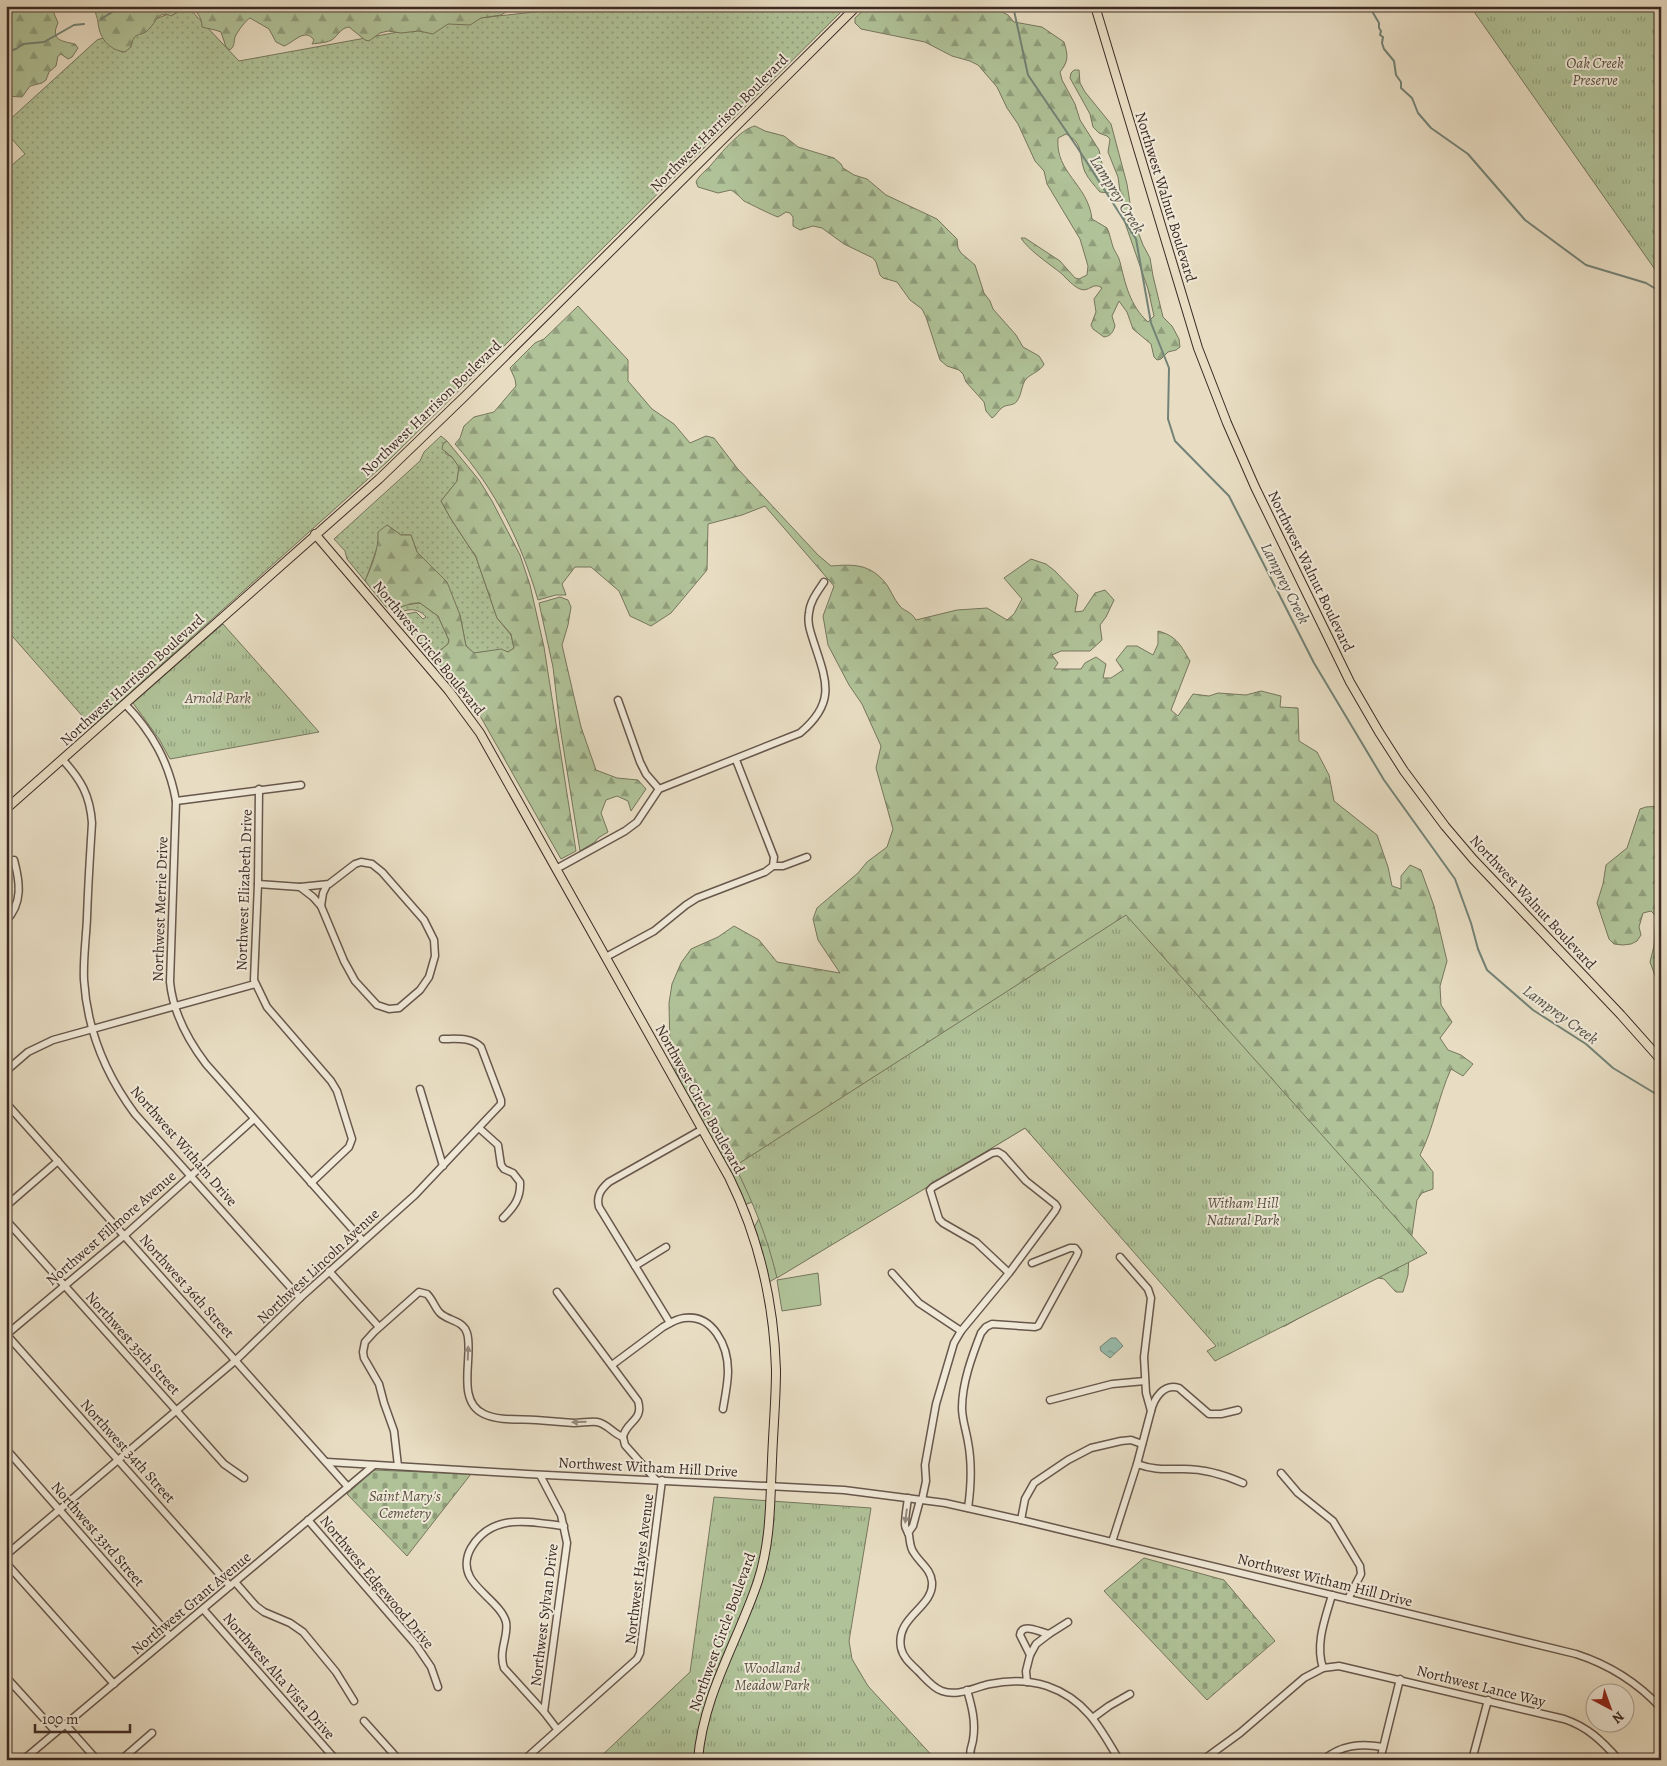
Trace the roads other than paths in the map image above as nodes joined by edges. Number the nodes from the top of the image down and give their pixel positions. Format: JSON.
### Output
{"nodes":[{"id":1,"x":857,"y":6,"type":"edge"},
{"id":2,"x":1095,"y":6,"type":"edge"},
{"id":3,"x":316,"y":534,"type":"junction"},
{"id":4,"x":824,"y":582,"type":"dead end"},
{"id":5,"x":618,"y":700,"type":"dead end"},
{"id":6,"x":125,"y":704,"type":"junction"},
{"id":7,"x":62,"y":760,"type":"junction"},
{"id":8,"x":736,"y":760,"type":"junction"},
{"id":9,"x":301,"y":785,"type":"dead end"},
{"id":10,"x":259,"y":789,"type":"junction"},
{"id":11,"x":659,"y":789,"type":"junction"},
{"id":12,"x":176,"y":801,"type":"junction"},
{"id":13,"x":6,"y":809,"type":"edge"},
{"id":14,"x":807,"y":857,"type":"dead end"},
{"id":15,"x":14,"y":860,"type":"dead end"},
{"id":16,"x":773,"y":866,"type":"junction"},
{"id":17,"x":556,"y":869,"type":"junction"},
{"id":18,"x":258,"y":884,"type":"junction"},
{"id":19,"x":327,"y":884,"type":"junction"},
{"id":20,"x":300,"y":887,"type":"junction"},
{"id":21,"x":322,"y":906,"type":"junction"},
{"id":22,"x":6,"y":921,"type":"edge"},
{"id":23,"x":606,"y":957,"type":"junction"},
{"id":24,"x":255,"y":984,"type":"junction"},
{"id":25,"x":174,"y":1006,"type":"junction"},
{"id":26,"x":92,"y":1028,"type":"junction"},
{"id":27,"x":443,"y":1039,"type":"dead end"},
{"id":28,"x":1661,"y":1060,"type":"edge"},
{"id":29,"x":6,"y":1071,"type":"edge"},
{"id":30,"x":420,"y":1089,"type":"dead end"},
{"id":31,"x":6,"y":1103,"type":"edge"},
{"id":32,"x":254,"y":1119,"type":"junction"},
{"id":33,"x":478,"y":1128,"type":"junction"},
{"id":34,"x":701,"y":1130,"type":"junction"},
{"id":35,"x":58,"y":1161,"type":"junction"},
{"id":36,"x":443,"y":1166,"type":"junction"},
{"id":37,"x":191,"y":1175,"type":"junction"},
{"id":38,"x":311,"y":1182,"type":"junction"},
{"id":39,"x":6,"y":1206,"type":"edge"},
{"id":40,"x":503,"y":1218,"type":"dead end"},
{"id":41,"x":6,"y":1220,"type":"edge"},
{"id":42,"x":125,"y":1235,"type":"junction"},
{"id":43,"x":363,"y":1241,"type":"junction"},
{"id":44,"x":666,"y":1246,"type":"dead end"},
{"id":45,"x":1120,"y":1257,"type":"dead end"},
{"id":46,"x":1032,"y":1263,"type":"dead end"},
{"id":47,"x":635,"y":1266,"type":"junction"},
{"id":48,"x":329,"y":1271,"type":"junction"},
{"id":49,"x":892,"y":1273,"type":"dead end"},
{"id":50,"x":1009,"y":1273,"type":"junction"},
{"id":51,"x":65,"y":1285,"type":"junction"},
{"id":52,"x":557,"y":1292,"type":"dead end"},
{"id":53,"x":300,"y":1298,"type":"junction"},
{"id":54,"x":670,"y":1323,"type":"junction"},
{"id":55,"x":379,"y":1327,"type":"junction"},
{"id":56,"x":961,"y":1331,"type":"junction"},
{"id":57,"x":6,"y":1335,"type":"edge"},
{"id":58,"x":236,"y":1360,"type":"junction"},
{"id":59,"x":612,"y":1365,"type":"junction"},
{"id":60,"x":1145,"y":1381,"type":"junction"},
{"id":61,"x":1050,"y":1400,"type":"dead end"},
{"id":62,"x":722,"y":1409,"type":"dead end"},
{"id":63,"x":1238,"y":1410,"type":"dead end"},
{"id":64,"x":176,"y":1411,"type":"junction"},
{"id":65,"x":1151,"y":1411,"type":"junction"},
{"id":66,"x":623,"y":1437,"type":"junction"},
{"id":67,"x":1142,"y":1444,"type":"junction"},
{"id":68,"x":6,"y":1449,"type":"edge"},
{"id":69,"x":119,"y":1460,"type":"junction"},
{"id":70,"x":327,"y":1462,"type":"junction"},
{"id":71,"x":1137,"y":1464,"type":"junction"},
{"id":72,"x":374,"y":1465,"type":"junction"},
{"id":73,"x":398,"y":1466,"type":"junction"},
{"id":74,"x":1280,"y":1473,"type":"dead end"},
{"id":75,"x":540,"y":1474,"type":"junction"},
{"id":76,"x":244,"y":1478,"type":"dead end"},
{"id":77,"x":659,"y":1480,"type":"junction"},
{"id":78,"x":1243,"y":1483,"type":"dead end"},
{"id":79,"x":348,"y":1486,"type":"junction"},
{"id":80,"x":771,"y":1486,"type":"junction"},
{"id":81,"x":908,"y":1498,"type":"junction"},
{"id":82,"x":921,"y":1500,"type":"junction"},
{"id":83,"x":968,"y":1508,"type":"junction"},
{"id":84,"x":60,"y":1509,"type":"junction"},
{"id":85,"x":308,"y":1520,"type":"junction"},
{"id":86,"x":1021,"y":1520,"type":"junction"},
{"id":87,"x":564,"y":1526,"type":"junction"},
{"id":88,"x":908,"y":1533,"type":"junction"},
{"id":89,"x":1112,"y":1542,"type":"junction"},
{"id":90,"x":6,"y":1555,"type":"edge"},
{"id":91,"x":6,"y":1563,"type":"edge"},
{"id":92,"x":233,"y":1584,"type":"junction"},
{"id":93,"x":1332,"y":1595,"type":"junction"},
{"id":94,"x":1348,"y":1599,"type":"junction"},
{"id":95,"x":203,"y":1609,"type":"junction"},
{"id":96,"x":1068,"y":1622,"type":"dead end"},
{"id":97,"x":1048,"y":1634,"type":"junction"},
{"id":98,"x":170,"y":1636,"type":"junction"},
{"id":99,"x":1030,"y":1655,"type":"junction"},
{"id":100,"x":1323,"y":1668,"type":"junction"},
{"id":101,"x":6,"y":1677,"type":"edge"},
{"id":102,"x":1400,"y":1679,"type":"junction"},
{"id":103,"x":1027,"y":1682,"type":"junction"},
{"id":104,"x":114,"y":1684,"type":"junction"},
{"id":105,"x":438,"y":1687,"type":"dead end"},
{"id":106,"x":967,"y":1690,"type":"junction"},
{"id":107,"x":1130,"y":1694,"type":"dead end"},
{"id":108,"x":1488,"y":1700,"type":"junction"},
{"id":109,"x":354,"y":1701,"type":"dead end"},
{"id":110,"x":1661,"y":1708,"type":"edge"},
{"id":111,"x":544,"y":1712,"type":"junction"},
{"id":112,"x":1094,"y":1717,"type":"junction"},
{"id":113,"x":364,"y":1722,"type":"dead end"},
{"id":114,"x":65,"y":1724,"type":"junction"},
{"id":115,"x":557,"y":1729,"type":"junction"},
{"id":116,"x":56,"y":1732,"type":"junction"},
{"id":117,"x":152,"y":1733,"type":"dead end"},
{"id":118,"x":1383,"y":1747,"type":"junction"},
{"id":119,"x":1661,"y":1756,"type":"edge"},
{"id":120,"x":24,"y":1760,"type":"edge"},
{"id":121,"x":97,"y":1760,"type":"edge"},
{"id":122,"x":121,"y":1760,"type":"edge"},
{"id":123,"x":336,"y":1760,"type":"edge"},
{"id":124,"x":399,"y":1760,"type":"edge"},
{"id":125,"x":524,"y":1760,"type":"edge"},
{"id":126,"x":698,"y":1760,"type":"edge"},
{"id":127,"x":972,"y":1760,"type":"edge"},
{"id":128,"x":1119,"y":1760,"type":"edge"},
{"id":129,"x":1203,"y":1760,"type":"edge"},
{"id":130,"x":1322,"y":1760,"type":"edge"},
{"id":131,"x":1380,"y":1760,"type":"edge"},
{"id":132,"x":1472,"y":1760,"type":"edge"},
{"id":133,"x":1619,"y":1760,"type":"edge"},
{"id":134,"x":1656,"y":1760,"type":"edge"}],
"edges":[{"from":1,"to":3,"type":"main road","name":"Northwest Harrison Boulevard"},
{"from":2,"to":28,"type":"main road","name":"Northwest Walnut Boulevard"},
{"from":3,"to":6,"type":"main road","name":"Northwest Harrison Boulevard"},
{"from":3,"to":17,"type":"main road","name":"Northwest Circle Boulevard"},
{"from":4,"to":8,"type":"street"},
{"from":5,"to":11,"type":"street"},
{"from":6,"to":7,"type":"main road","name":"Northwest Harrison Boulevard"},
{"from":6,"to":12,"type":"street","name":"Northwest Merrie Drive"},
{"from":7,"to":13,"type":"main road","name":"Northwest Harrison Boulevard"},
{"from":7,"to":26,"type":"street","name":"Northwest Witham Drive"},
{"from":8,"to":11,"type":"street"},
{"from":8,"to":16,"type":"street"},
{"from":9,"to":10,"type":"street"},
{"from":10,"to":12,"type":"street"},
{"from":10,"to":18,"type":"street","name":"Northwest Elizabeth Drive"},
{"from":11,"to":17,"type":"street"},
{"from":12,"to":25,"type":"street","name":"Northwest Merrie Drive"},
{"from":14,"to":16,"type":"street"},
{"from":15,"to":22,"type":"street"},
{"from":16,"to":23,"type":"street"},
{"from":17,"to":23,"type":"main road","name":"Northwest Circle Boulevard"},
{"from":18,"to":20,"type":"street"},
{"from":18,"to":24,"type":"street","name":"Northwest Elizabeth Drive"},
{"from":19,"to":20,"type":"street"},
{"from":19,"to":21,"type":"street"},
{"from":19,"to":21,"type":"street"},
{"from":20,"to":21,"type":"street"},
{"from":23,"to":34,"type":"main road","name":"Northwest Circle Boulevard"},
{"from":24,"to":25,"type":"street"},
{"from":24,"to":38,"type":"street","name":"Northwest Elizabeth Drive"},
{"from":25,"to":26,"type":"street"},
{"from":25,"to":32,"type":"street","name":"Northwest Merrie Drive"},
{"from":26,"to":29,"type":"street"},
{"from":26,"to":37,"type":"street","name":"Northwest Witham Drive"},
{"from":27,"to":33,"type":"street","name":"Northwest Lincoln Avenue"},
{"from":30,"to":36,"type":"street"},
{"from":31,"to":35,"type":"street","name":"Northwest 36th Street"},
{"from":32,"to":37,"type":"street","name":"Northwest Fillmore Avenue"},
{"from":32,"to":38,"type":"street","name":"Northwest Merrie Drive"},
{"from":33,"to":36,"type":"street","name":"Northwest Lincoln Avenue"},
{"from":33,"to":40,"type":"street"},
{"from":34,"to":47,"type":"street"},
{"from":34,"to":80,"type":"main road","name":"Northwest Circle Boulevard"},
{"from":35,"to":39,"type":"street"},
{"from":35,"to":42,"type":"street","name":"Northwest 36th Street"},
{"from":36,"to":43,"type":"street","name":"Northwest Lincoln Avenue"},
{"from":37,"to":42,"type":"street","name":"Northwest Fillmore Avenue"},
{"from":37,"to":53,"type":"street","name":"Northwest Witham Drive"},
{"from":38,"to":43,"type":"street","name":"Northwest Merrie Drive"},
{"from":41,"to":51,"type":"street","name":"Northwest 35th Street"},
{"from":42,"to":51,"type":"street","name":"Northwest Fillmore Avenue"},
{"from":42,"to":58,"type":"street","name":"Northwest 36th Street"},
{"from":43,"to":48,"type":"street","name":"Northwest Lincoln Avenue"},
{"from":44,"to":47,"type":"street"},
{"from":45,"to":60,"type":"street"},
{"from":46,"to":83,"type":"street"},
{"from":47,"to":54,"type":"street"},
{"from":48,"to":53,"type":"street","name":"Northwest Lincoln Avenue"},
{"from":48,"to":55,"type":"street"},
{"from":49,"to":56,"type":"street"},
{"from":50,"to":50,"type":"street"},
{"from":50,"to":56,"type":"street"},
{"from":51,"to":57,"type":"street","name":"Northwest Fillmore Avenue"},
{"from":51,"to":64,"type":"street","name":"Northwest 35th Street"},
{"from":52,"to":59,"type":"street"},
{"from":53,"to":58,"type":"street","name":"Northwest Lincoln Avenue"},
{"from":54,"to":59,"type":"street"},
{"from":54,"to":62,"type":"street"},
{"from":66,"to":55,"type":"street","one_way":true},
{"from":55,"to":73,"type":"street"},
{"from":56,"to":82,"type":"street"},
{"from":57,"to":69,"type":"street","name":"Northwest 34th Street"},
{"from":58,"to":64,"type":"street","name":"Northwest Lincoln Avenue"},
{"from":58,"to":70,"type":"street","name":"Northwest 36th Street"},
{"from":59,"to":66,"type":"street"},
{"from":60,"to":61,"type":"street"},
{"from":60,"to":65,"type":"street"},
{"from":63,"to":65,"type":"street"},
{"from":64,"to":69,"type":"street","name":"Northwest Lincoln Avenue"},
{"from":64,"to":76,"type":"street","name":"Northwest 35th Street"},
{"from":65,"to":67,"type":"street"},
{"from":66,"to":77,"type":"street"},
{"from":67,"to":71,"type":"street"},
{"from":67,"to":86,"type":"street"},
{"from":68,"to":84,"type":"street","name":"Northwest 33rd Street"},
{"from":69,"to":84,"type":"street","name":"Northwest Lincoln Avenue"},
{"from":69,"to":92,"type":"street","name":"Northwest 34th Street"},
{"from":70,"to":72,"type":"street","name":"Northwest Witham Hill Drive"},
{"from":70,"to":79,"type":"street","name":"Northwest 36th Street"},
{"from":71,"to":78,"type":"street"},
{"from":71,"to":89,"type":"street"},
{"from":72,"to":73,"type":"street","name":"Northwest Witham Hill Drive"},
{"from":72,"to":79,"type":"street","name":"Northwest Grant Avenue"},
{"from":73,"to":75,"type":"street","name":"Northwest Witham Hill Drive"},
{"from":74,"to":94,"type":"street"},
{"from":75,"to":77,"type":"street","name":"Northwest Witham Hill Drive"},
{"from":75,"to":87,"type":"street","name":"Northwest Sylvan Drive"},
{"from":77,"to":80,"type":"street","name":"Northwest Witham Hill Drive"},
{"from":77,"to":115,"type":"street","name":"Northwest Hayes Avenue"},
{"from":79,"to":85,"type":"street","name":"Northwest Grant Avenue"},
{"from":80,"to":81,"type":"street","name":"Northwest Witham Hill Drive"},
{"from":80,"to":126,"type":"main road","name":"Northwest Circle Boulevard"},
{"from":81,"to":82,"type":"street","name":"Northwest Witham Hill Drive"},
{"from":81,"to":88,"type":"street","one_way":true},
{"from":82,"to":83,"type":"street","name":"Northwest Witham Hill Drive"},
{"from":82,"to":88,"type":"street"},
{"from":83,"to":86,"type":"street","name":"Northwest Witham Hill Drive"},
{"from":84,"to":90,"type":"street","name":"Northwest Lincoln Avenue"},
{"from":84,"to":98,"type":"street","name":"Northwest 33rd Street"},
{"from":85,"to":92,"type":"street","name":"Northwest Grant Avenue"},
{"from":85,"to":105,"type":"street","name":"Northwest Edgewood Drive"},
{"from":86,"to":89,"type":"street","name":"Northwest Witham Hill Drive"},
{"from":87,"to":111,"type":"street","name":"Northwest Sylvan Drive"},
{"from":87,"to":111,"type":"street"},
{"from":88,"to":106,"type":"street"},
{"from":89,"to":93,"type":"street","name":"Northwest Witham Hill Drive"},
{"from":91,"to":104,"type":"street"},
{"from":92,"to":95,"type":"street","name":"Northwest Grant Avenue"},
{"from":92,"to":109,"type":"street","name":"Northwest 34th Street"},
{"from":93,"to":94,"type":"street","name":"Northwest Witham Hill Drive"},
{"from":93,"to":100,"type":"street"},
{"from":94,"to":110,"type":"street","name":"Northwest Witham Hill Drive"},
{"from":95,"to":98,"type":"street","name":"Northwest Grant Avenue"},
{"from":95,"to":123,"type":"street","name":"Northwest Alta Vista Drive"},
{"from":96,"to":97,"type":"street"},
{"from":97,"to":99,"type":"street"},
{"from":97,"to":99,"type":"street"},
{"from":98,"to":104,"type":"street","name":"Northwest Grant Avenue"},
{"from":99,"to":103,"type":"street"},
{"from":100,"to":102,"type":"street","name":"Northwest Lance Way"},
{"from":100,"to":129,"type":"street"},
{"from":101,"to":116,"type":"street"},
{"from":102,"to":108,"type":"street","name":"Northwest Lance Way"},
{"from":102,"to":118,"type":"street"},
{"from":103,"to":106,"type":"street"},
{"from":103,"to":112,"type":"street"},
{"from":104,"to":114,"type":"street","name":"Northwest Grant Avenue"},
{"from":106,"to":127,"type":"street"},
{"from":107,"to":112,"type":"street"},
{"from":108,"to":132,"type":"street"},
{"from":108,"to":133,"type":"street","name":"Northwest Lance Way"},
{"from":111,"to":115,"type":"street"},
{"from":112,"to":128,"type":"street"},
{"from":113,"to":124,"type":"street"},
{"from":114,"to":116,"type":"street","name":"Northwest Grant Avenue"},
{"from":114,"to":121,"type":"street"},
{"from":115,"to":125,"type":"street","name":"Northwest Hayes Avenue"},
{"from":116,"to":120,"type":"street","name":"Northwest Grant Avenue"},
{"from":117,"to":122,"type":"street"},
{"from":118,"to":130,"type":"street"},
{"from":118,"to":131,"type":"street"},
{"from":119,"to":134,"type":"street"}]}
